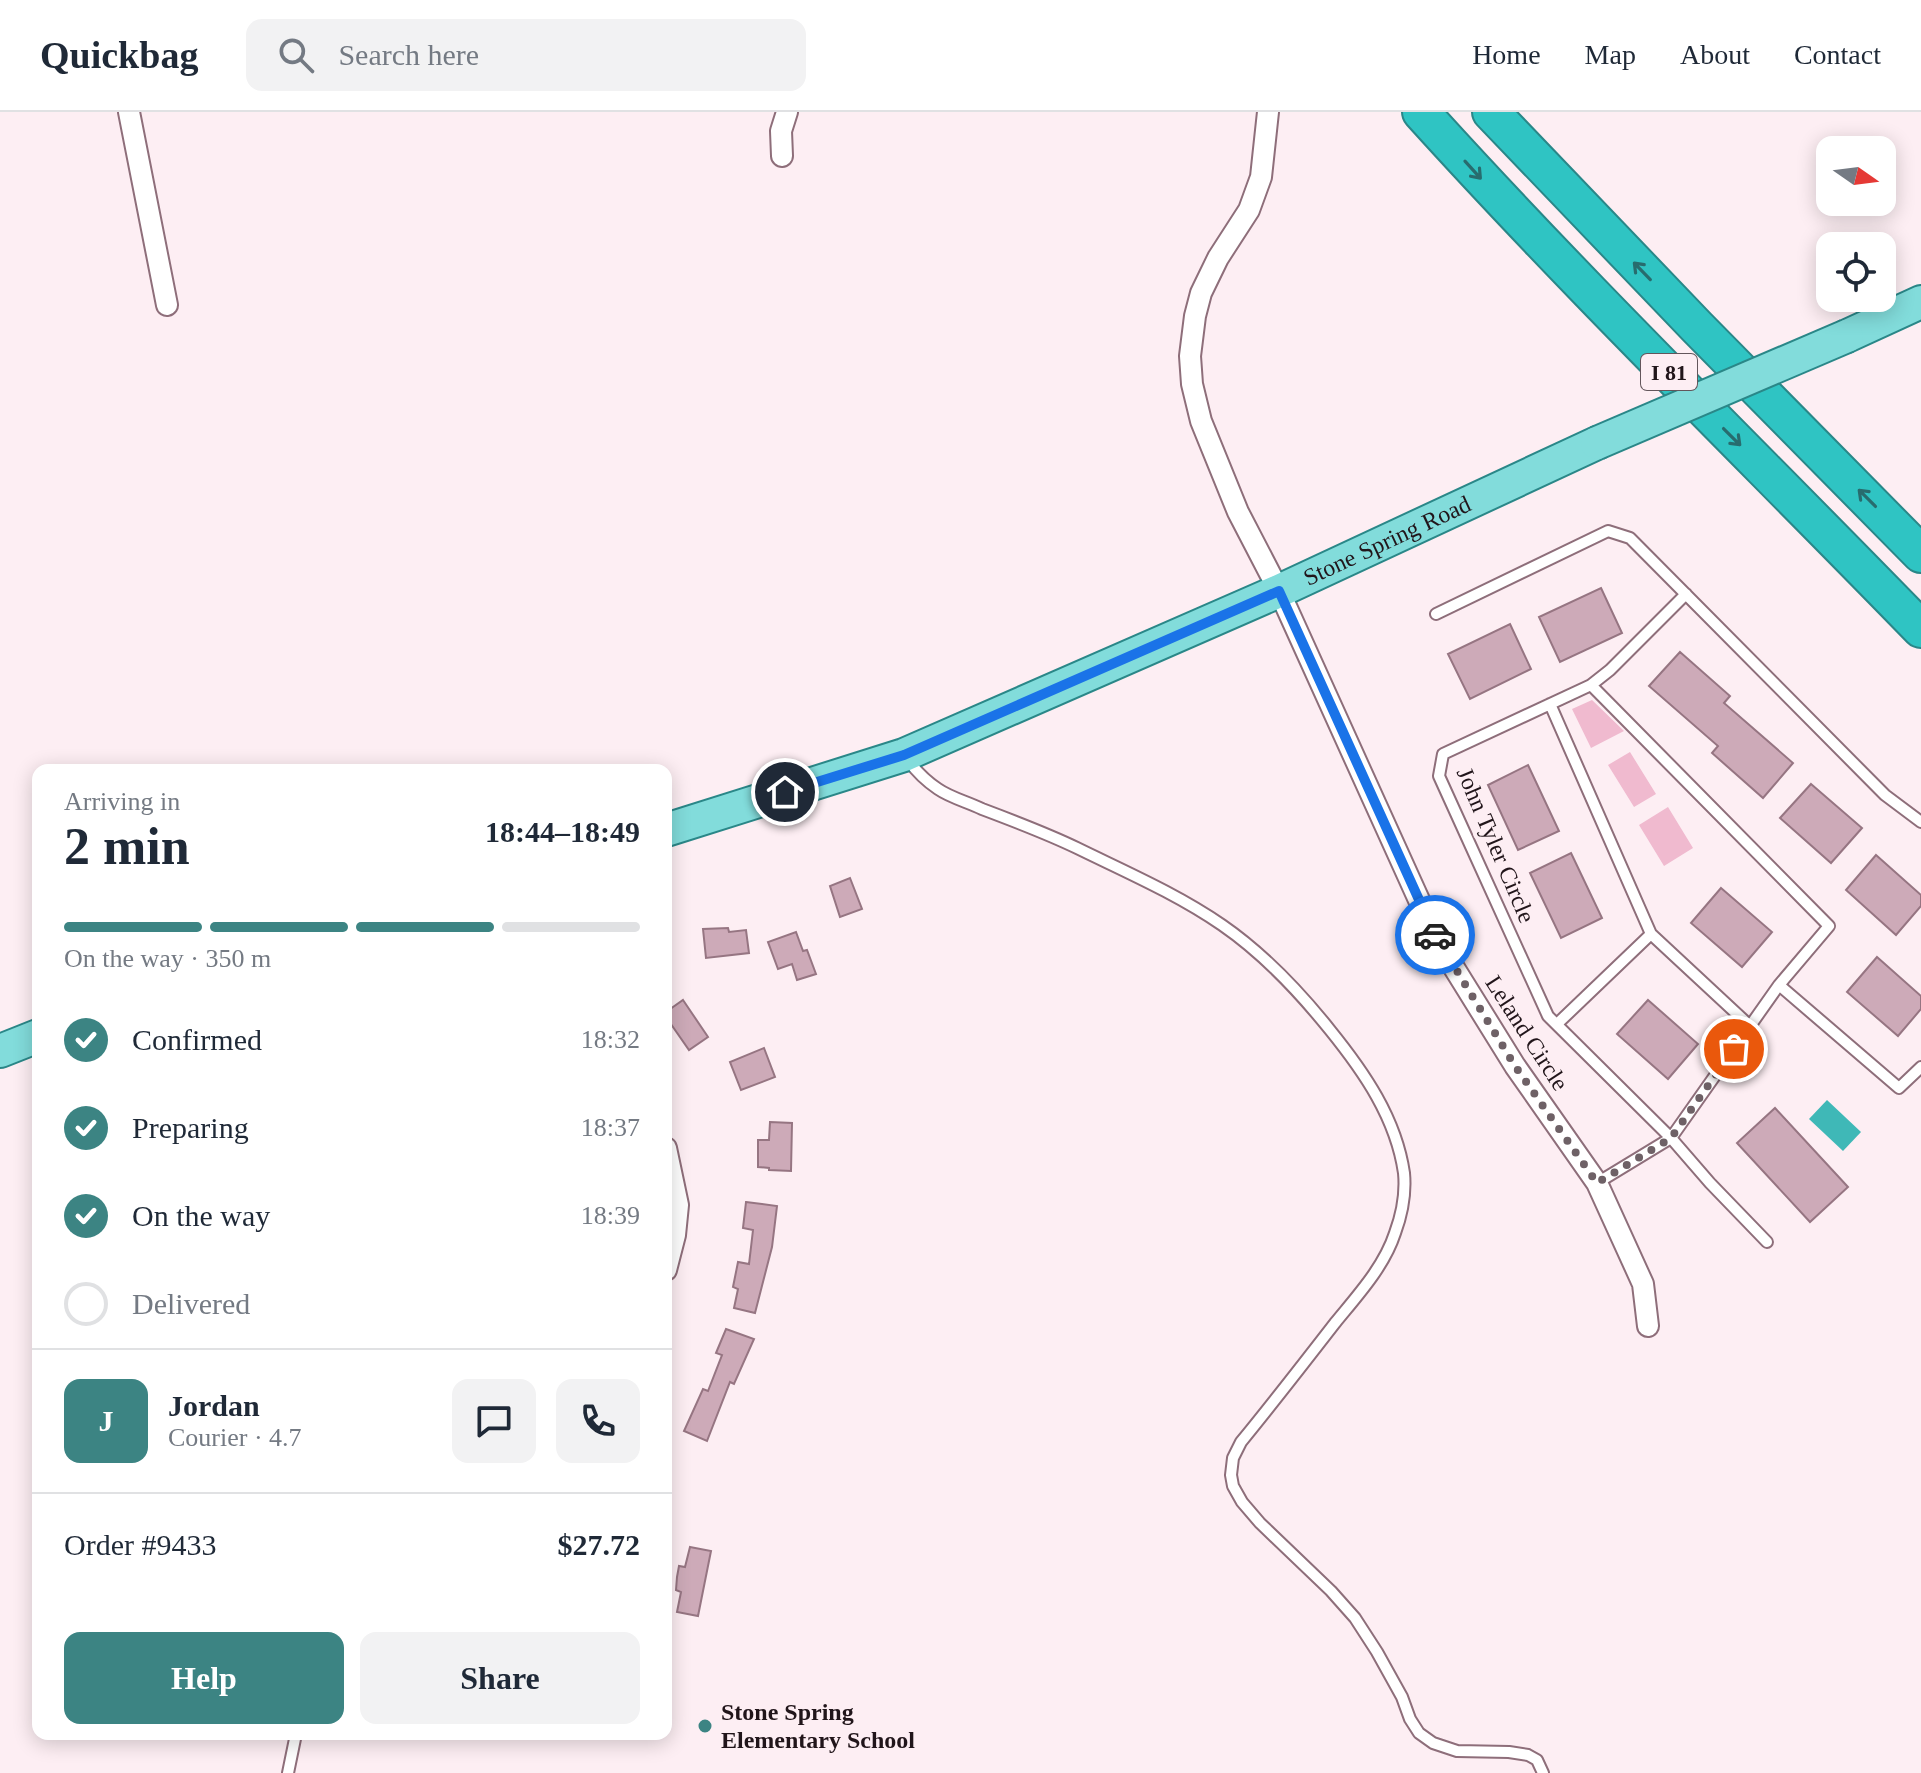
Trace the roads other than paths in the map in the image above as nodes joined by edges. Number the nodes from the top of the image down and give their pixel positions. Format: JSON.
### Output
{"nodes":[{"id":1,"x":129,"y":112,"type":"edge"},
{"id":2,"x":787,"y":112,"type":"edge"},
{"id":3,"x":1268,"y":112,"type":"edge"},
{"id":4,"x":1421,"y":112,"type":"edge"},
{"id":5,"x":1491,"y":112,"type":"edge"},
{"id":6,"x":782,"y":156,"type":"dead end"},
{"id":7,"x":1921,"y":302,"type":"edge"},
{"id":8,"x":167,"y":305,"type":"dead end"},
{"id":9,"x":1921,"y":554,"type":"edge"},
{"id":10,"x":1279,"y":591,"type":"junction"},
{"id":11,"x":1686,"y":594,"type":"junction"},
{"id":12,"x":1436,"y":614,"type":"dead end"},
{"id":13,"x":1921,"y":629,"type":"edge"},
{"id":14,"x":1591,"y":685,"type":"junction"},
{"id":15,"x":1550,"y":704,"type":"junction"},
{"id":16,"x":904,"y":755,"type":"junction"},
{"id":17,"x":1921,"y":822,"type":"edge"},
{"id":18,"x":672,"y":828,"type":"edge"},
{"id":19,"x":1651,"y":934,"type":"junction"},
{"id":20,"x":1779,"y":985,"type":"junction"},
{"id":21,"x":1557,"y":1024,"type":"junction"},
{"id":22,"x":1750,"y":1026,"type":"junction"},
{"id":23,"x":32,"y":1036,"type":"edge"},
{"id":24,"x":32,"y":1038,"type":"edge"},
{"id":25,"x":0,"y":1043,"type":"edge"},
{"id":26,"x":0,"y":1051,"type":"edge"},
{"id":27,"x":1921,"y":1067,"type":"edge"},
{"id":28,"x":1671,"y":1138,"type":"junction"},
{"id":29,"x":672,"y":1176,"type":"edge"},
{"id":30,"x":1597,"y":1183,"type":"junction"},
{"id":31,"x":1767,"y":1242,"type":"dead end"},
{"id":32,"x":672,"y":1247,"type":"edge"},
{"id":33,"x":1648,"y":1326,"type":"dead end"},
{"id":34,"x":295,"y":1740,"type":"edge"},
{"id":35,"x":288,"y":1773,"type":"edge"},
{"id":36,"x":1543,"y":1773,"type":"edge"}],
"edges":[{"from":1,"to":8,"type":"street"},
{"from":2,"to":6,"type":"street"},
{"from":3,"to":10,"type":"street","name":"Leland Circle"},
{"from":4,"to":13,"type":"highway","number":"I 81","one_way":true},
{"from":9,"to":5,"type":"highway","number":"I 81","one_way":true},
{"from":7,"to":10,"type":"main road","name":"Stone Spring Road","bridge":true},
{"from":10,"to":16,"type":"main road","name":"Stone Spring Road"},
{"from":10,"to":30,"type":"street","name":"Leland Circle"},
{"from":11,"to":12,"type":"lane"},
{"from":11,"to":14,"type":"lane","name":"John Tyler Circle"},
{"from":11,"to":17,"type":"lane"},
{"from":14,"to":15,"type":"lane","name":"John Tyler Circle"},
{"from":14,"to":20,"type":"lane"},
{"from":15,"to":19,"type":"lane"},
{"from":15,"to":21,"type":"lane","name":"John Tyler Circle"},
{"from":16,"to":18,"type":"main road","name":"Stone Spring Road"},
{"from":16,"to":36,"type":"lane"},
{"from":19,"to":21,"type":"lane"},
{"from":19,"to":22,"type":"lane"},
{"from":20,"to":22,"type":"lane"},
{"from":20,"to":27,"type":"lane"},
{"from":21,"to":28,"type":"lane","name":"John Tyler Circle"},
{"from":22,"to":28,"type":"lane"},
{"from":23,"to":25,"type":"main road"},
{"from":24,"to":26,"type":"main road"},
{"from":28,"to":30,"type":"lane"},
{"from":28,"to":31,"type":"lane","name":"John Tyler Circle"},
{"from":29,"to":32,"type":"street"},
{"from":30,"to":33,"type":"street","name":"Leland Circle"},
{"from":34,"to":35,"type":"lane"}]}
